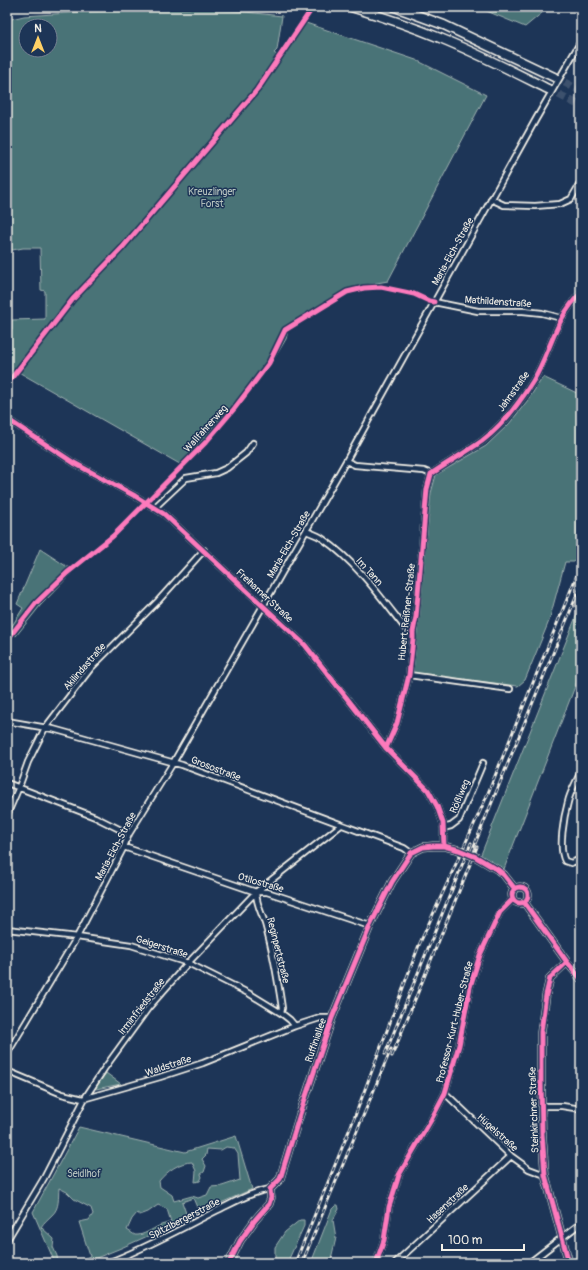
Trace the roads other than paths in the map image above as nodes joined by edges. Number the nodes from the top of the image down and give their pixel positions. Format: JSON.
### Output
{"nodes":[{"id":1,"x":351,"y":7,"type":"edge"},
{"id":2,"x":395,"y":7,"type":"edge"},
{"id":3,"x":581,"y":41,"type":"edge"},
{"id":4,"x":554,"y":77,"type":"tunnel mouth"},
{"id":5,"x":548,"y":88,"type":"tunnel mouth"},
{"id":6,"x":581,"y":182,"type":"edge"},
{"id":7,"x":491,"y":200,"type":"junction"},
{"id":8,"x":581,"y":293,"type":"edge"},
{"id":9,"x":434,"y":302,"type":"junction"},
{"id":10,"x":561,"y":318,"type":"junction"},
{"id":11,"x":7,"y":419,"type":"edge"},
{"id":12,"x":253,"y":443,"type":"dead end"},
{"id":13,"x":346,"y":461,"type":"junction"},
{"id":14,"x":431,"y":474,"type":"junction"},
{"id":15,"x":154,"y":508,"type":"junction"},
{"id":16,"x":306,"y":531,"type":"junction"},
{"id":17,"x":204,"y":550,"type":"junction"},
{"id":18,"x":263,"y":605,"type":"junction"},
{"id":19,"x":413,"y":632,"type":"junction"},
{"id":20,"x":409,"y":675,"type":"junction"},
{"id":21,"x":510,"y":689,"type":"dead end"},
{"id":22,"x":7,"y":721,"type":"edge"},
{"id":23,"x":45,"y":728,"type":"junction"},
{"id":24,"x":386,"y":748,"type":"junction"},
{"id":25,"x":173,"y":763,"type":"junction"},
{"id":26,"x":483,"y":763,"type":"dead end"},
{"id":27,"x":581,"y":771,"type":"edge"},
{"id":28,"x":7,"y":783,"type":"edge"},
{"id":29,"x":20,"y":788,"type":"junction"},
{"id":30,"x":7,"y":815,"type":"edge"},
{"id":31,"x":341,"y":826,"type":"junction"},
{"id":32,"x":443,"y":828,"type":"junction"},
{"id":33,"x":129,"y":834,"type":"junction"},
{"id":34,"x":444,"y":846,"type":"junction"},
{"id":35,"x":124,"y":847,"type":"junction"},
{"id":36,"x":411,"y":853,"type":"junction"},
{"id":37,"x":581,"y":859,"type":"edge"},
{"id":38,"x":515,"y":889,"type":"junction"},
{"id":39,"x":256,"y":892,"type":"junction"},
{"id":40,"x":513,"y":899,"type":"junction"},
{"id":41,"x":524,"y":902,"type":"junction"},
{"id":42,"x":370,"y":926,"type":"junction"},
{"id":43,"x":7,"y":929,"type":"edge"},
{"id":44,"x":77,"y":937,"type":"junction"},
{"id":45,"x":567,"y":962,"type":"junction"},
{"id":46,"x":188,"y":963,"type":"junction"},
{"id":47,"x":581,"y":979,"type":"edge"},
{"id":48,"x":281,"y":1013,"type":"junction"},
{"id":49,"x":332,"y":1018,"type":"junction"},
{"id":50,"x":295,"y":1026,"type":"junction"},
{"id":51,"x":7,"y":1054,"type":"edge"},
{"id":52,"x":7,"y":1071,"type":"edge"},
{"id":53,"x":445,"y":1094,"type":"junction"},
{"id":54,"x":85,"y":1098,"type":"junction"},
{"id":55,"x":542,"y":1106,"type":"junction"},
{"id":56,"x":581,"y":1109,"type":"edge"},
{"id":57,"x":511,"y":1156,"type":"junction"},
{"id":58,"x":545,"y":1175,"type":"junction"},
{"id":59,"x":270,"y":1189,"type":"junction"},
{"id":60,"x":581,"y":1223,"type":"edge"},
{"id":61,"x":561,"y":1238,"type":"junction"},
{"id":62,"x":7,"y":1240,"type":"edge"},
{"id":63,"x":107,"y":1263,"type":"edge"},
{"id":64,"x":229,"y":1263,"type":"edge"},
{"id":65,"x":376,"y":1263,"type":"edge"},
{"id":66,"x":395,"y":1263,"type":"edge"},
{"id":67,"x":529,"y":1263,"type":"edge"},
{"id":68,"x":569,"y":1263,"type":"edge"}],
"edges":[{"from":1,"to":5,"type":"highway"},
{"from":2,"to":4,"type":"highway"},
{"from":3,"to":7,"type":"street","name":"Maria-Eich-Straße"},
{"from":6,"to":7,"type":"street"},
{"from":7,"to":9,"type":"street","name":"Maria-Eich-Straße"},
{"from":8,"to":10,"type":"street","name":"Jahnstraße"},
{"from":9,"to":10,"type":"street","name":"Mathildenstraße"},
{"from":9,"to":13,"type":"street","name":"Maria-Eich-Straße"},
{"from":10,"to":14,"type":"street","name":"Jahnstraße"},
{"from":11,"to":15,"type":"street","name":"Freihamer Straße"},
{"from":12,"to":15,"type":"street"},
{"from":13,"to":14,"type":"street"},
{"from":13,"to":16,"type":"street","name":"Maria-Eich-Straße"},
{"from":14,"to":19,"type":"street","name":"Hubert-Reißner-Straße"},
{"from":15,"to":17,"type":"street","name":"Freihamer Straße"},
{"from":16,"to":18,"type":"street","name":"Maria-Eich-Straße"},
{"from":16,"to":19,"type":"street","name":"Im Tann"},
{"from":17,"to":18,"type":"street","name":"Freihamer Straße"},
{"from":17,"to":23,"type":"street","name":"Akilindastraße"},
{"from":18,"to":24,"type":"street","name":"Freihamer Straße"},
{"from":18,"to":25,"type":"street","name":"Maria-Eich-Straße"},
{"from":19,"to":20,"type":"street","name":"Hubert-Reißner-Straße"},
{"from":20,"to":21,"type":"street","name":"Hubert-Reißner-Straße"},
{"from":20,"to":24,"type":"street","name":"Hubert-Reißner-Straße"},
{"from":22,"to":23,"type":"street","name":"Grosostraße"},
{"from":23,"to":25,"type":"street","name":"Grosostraße"},
{"from":23,"to":29,"type":"street","name":"Akilindastraße"},
{"from":24,"to":32,"type":"street","name":"Freihamer Straße"},
{"from":25,"to":31,"type":"street","name":"Grosostraße"},
{"from":25,"to":33,"type":"street","name":"Maria-Eich-Straße"},
{"from":26,"to":32,"type":"street","name":"Rößlweg"},
{"from":27,"to":37,"type":"street"},
{"from":28,"to":29,"type":"street"},
{"from":29,"to":30,"type":"street","name":"Akilindastraße"},
{"from":29,"to":33,"type":"street"},
{"from":31,"to":36,"type":"street","name":"Grosostraße"},
{"from":31,"to":39,"type":"street","name":"Irminfriedstraße"},
{"from":32,"to":34,"type":"street","name":"Freihamer Straße"},
{"from":33,"to":35,"type":"street","name":"Maria-Eich-Straße"},
{"from":34,"to":36,"type":"street"},
{"from":34,"to":38,"type":"street"},
{"from":35,"to":39,"type":"street","name":"Otilostraße"},
{"from":35,"to":44,"type":"street","name":"Maria-Eich-Straße"},
{"from":36,"to":42,"type":"street","name":"Ruffiniallee"},
{"from":38,"to":40,"type":"street"},
{"from":38,"to":41,"type":"street"},
{"from":39,"to":42,"type":"street","name":"Otilostraße"},
{"from":39,"to":46,"type":"street","name":"Irminfriedstraße"},
{"from":39,"to":48,"type":"street","name":"Reginpertstraße"},
{"from":40,"to":41,"type":"street"},
{"from":40,"to":53,"type":"street","name":"Professor-Kurt-Huber-Straße"},
{"from":41,"to":45,"type":"street"},
{"from":42,"to":49,"type":"street","name":"Ruffiniallee"},
{"from":43,"to":44,"type":"street","name":"Geigerstraße"},
{"from":44,"to":46,"type":"street","name":"Geigerstraße"},
{"from":44,"to":51,"type":"street","name":"Maria-Eich-Straße"},
{"from":45,"to":47,"type":"street"},
{"from":45,"to":55,"type":"street","name":"Steinkirchner Straße"},
{"from":46,"to":48,"type":"street","name":"Geigerstraße"},
{"from":46,"to":54,"type":"street","name":"Irminfriedstraße"},
{"from":48,"to":50,"type":"street","name":"Geigerstraße"},
{"from":49,"to":50,"type":"street","name":"Waldstraße"},
{"from":49,"to":59,"type":"street","name":"Ruffiniallee"},
{"from":50,"to":54,"type":"street","name":"Waldstraße"},
{"from":52,"to":54,"type":"street","name":"Waldstraße"},
{"from":53,"to":57,"type":"street","name":"Hügelstraße"},
{"from":53,"to":65,"type":"street","name":"Professor-Kurt-Huber-Straße"},
{"from":54,"to":62,"type":"street","name":"Irminfriedstraße"},
{"from":55,"to":56,"type":"street"},
{"from":55,"to":58,"type":"street","name":"Steinkirchner Straße"},
{"from":57,"to":58,"type":"street","name":"Hügelstraße"},
{"from":57,"to":66,"type":"street","name":"Hasenstraße"},
{"from":58,"to":61,"type":"street","name":"Steinkirchner Straße"},
{"from":59,"to":63,"type":"street","name":"Spitzlbergerstraße"},
{"from":59,"to":64,"type":"street","name":"Ruffiniallee"},
{"from":60,"to":61,"type":"street"},
{"from":61,"to":67,"type":"street"},
{"from":61,"to":68,"type":"street","name":"Steinkirchner Straße"}]}
